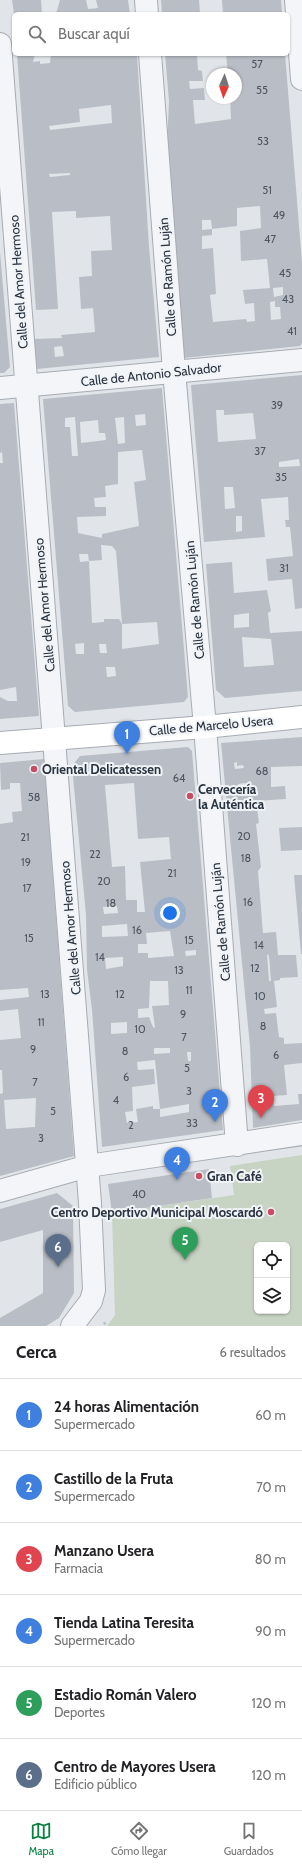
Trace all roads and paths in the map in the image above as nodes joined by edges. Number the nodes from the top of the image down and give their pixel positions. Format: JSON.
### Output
{"nodes":[{"id":1,"x":146,"y":0,"type":"edge"},
{"id":2,"x":296,"y":0,"type":"edge"},
{"id":3,"x":147,"y":12,"type":"edge"},
{"id":4,"x":0,"y":44,"type":"edge"},
{"id":5,"x":150,"y":56,"type":"edge"},
{"id":6,"x":302,"y":79,"type":"edge"},
{"id":7,"x":302,"y":360,"type":"edge"},
{"id":8,"x":174,"y":371,"type":"junction"},
{"id":9,"x":26,"y":386,"type":"junction"},
{"id":10,"x":0,"y":388,"type":"edge"},
{"id":11,"x":302,"y":717,"type":"edge"},
{"id":12,"x":205,"y":727,"type":"junction"},
{"id":13,"x":54,"y":740,"type":"junction"},
{"id":14,"x":0,"y":743,"type":"edge"},
{"id":15,"x":302,"y":1134,"type":"edge"},
{"id":16,"x":237,"y":1145,"type":"junction"},
{"id":17,"x":88,"y":1166,"type":"junction"},
{"id":18,"x":0,"y":1191,"type":"edge"},
{"id":19,"x":104,"y":1322,"type":"dead end"},
{"id":20,"x":72,"y":1326,"type":"edge"},
{"id":21,"x":106,"y":1326,"type":"edge"}],
"edges":[{"from":1,"to":3,"type":"street"},
{"from":2,"to":6,"type":"street"},
{"from":4,"to":9,"type":"street","name":"Calle del Amor Hermoso"},
{"from":5,"to":8,"type":"street","name":"Calle de Ramón Luján"},
{"from":7,"to":8,"type":"street","name":"Calle de Antonio Salvador"},
{"from":8,"to":9,"type":"street","name":"Calle de Antonio Salvador"},
{"from":8,"to":12,"type":"street","name":"Calle de Ramón Luján"},
{"from":9,"to":10,"type":"street","name":"Calle de Antonio Salvador"},
{"from":9,"to":13,"type":"street","name":"Calle del Amor Hermoso"},
{"from":11,"to":12,"type":"main road","name":"Calle de Marcelo Usera"},
{"from":12,"to":13,"type":"main road","name":"Calle de Marcelo Usera"},
{"from":12,"to":16,"type":"street","name":"Calle de Ramón Luján"},
{"from":13,"to":14,"type":"main road","name":"Calle de Marcelo Usera"},
{"from":13,"to":17,"type":"street","name":"Calle del Amor Hermoso"},
{"from":15,"to":16,"type":"street"},
{"from":16,"to":17,"type":"street"},
{"from":17,"to":18,"type":"street"},
{"from":17,"to":20,"type":"street","name":"Calle del Amor Hermoso"},
{"from":19,"to":21,"type":"path"}]}
